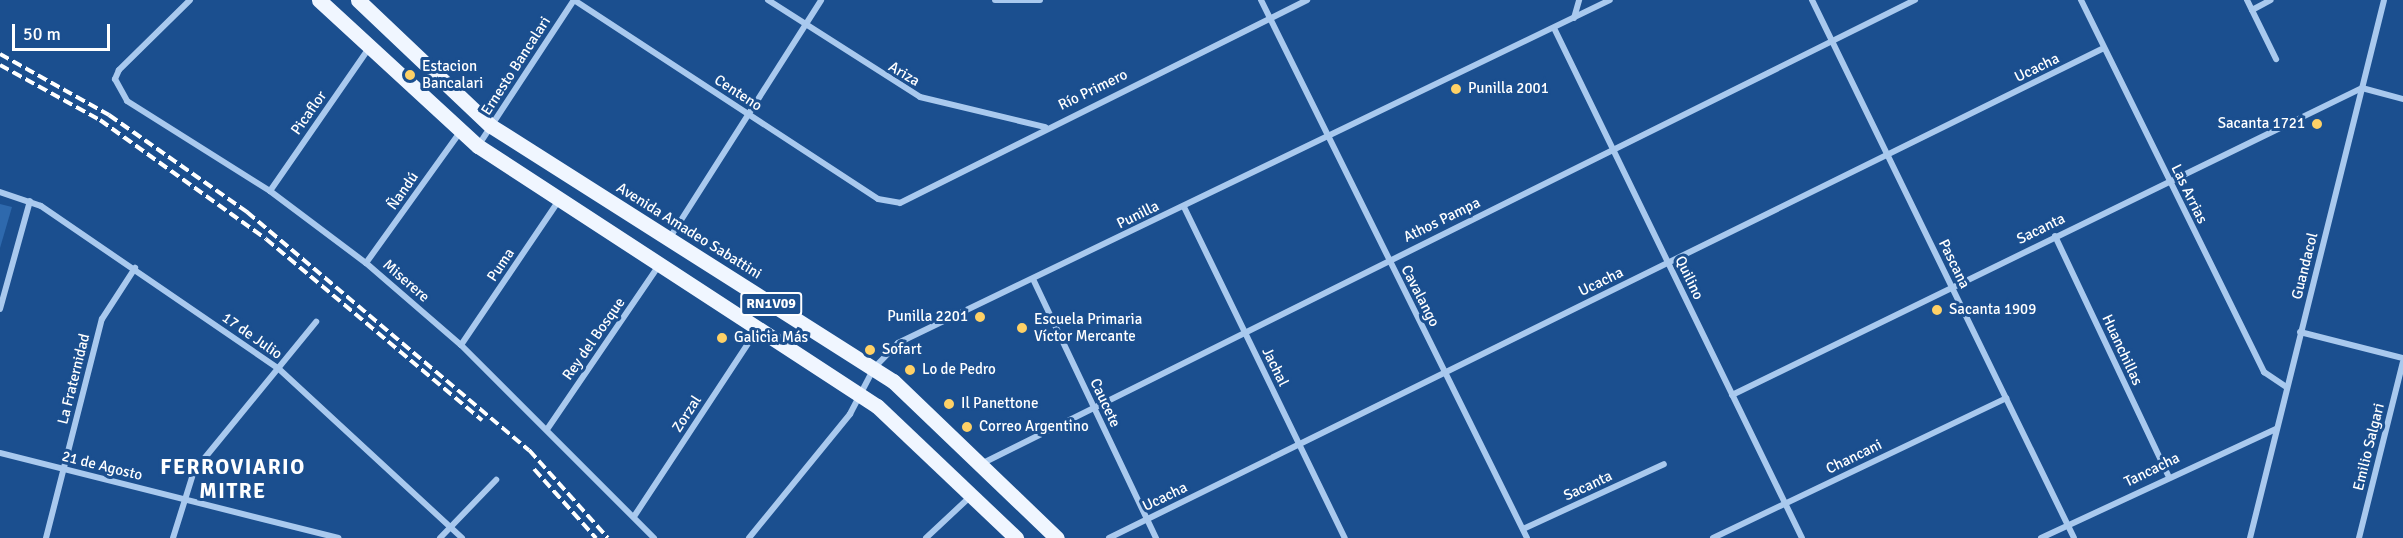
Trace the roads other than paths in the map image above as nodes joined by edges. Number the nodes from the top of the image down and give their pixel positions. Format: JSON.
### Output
{"nodes":[{"id":1,"x":190,"y":0,"type":"edge"},
{"id":2,"x":319,"y":0,"type":"edge"},
{"id":3,"x":358,"y":0,"type":"edge"},
{"id":4,"x":574,"y":0,"type":"edge"},
{"id":5,"x":768,"y":0,"type":"edge"},
{"id":6,"x":821,"y":0,"type":"edge"},
{"id":7,"x":995,"y":0,"type":"edge"},
{"id":8,"x":1038,"y":0,"type":"edge"},
{"id":9,"x":1261,"y":0,"type":"edge"},
{"id":10,"x":1308,"y":0,"type":"edge"},
{"id":11,"x":1579,"y":0,"type":"edge"},
{"id":12,"x":1610,"y":0,"type":"edge"},
{"id":13,"x":1812,"y":0,"type":"edge"},
{"id":14,"x":1915,"y":0,"type":"edge"},
{"id":15,"x":2081,"y":0,"type":"edge"},
{"id":16,"x":2247,"y":0,"type":"edge"},
{"id":17,"x":2271,"y":0,"type":"edge"},
{"id":18,"x":2384,"y":0,"type":"edge"},
{"id":19,"x":2252,"y":10,"type":"junction"},
{"id":20,"x":1270,"y":18,"type":"junction"},
{"id":21,"x":1574,"y":18,"type":"junction"},
{"id":22,"x":805,"y":25,"type":"junction"},
{"id":23,"x":1554,"y":28,"type":"junction"},
{"id":24,"x":1832,"y":41,"type":"junction"},
{"id":25,"x":369,"y":48,"type":"junction"},
{"id":26,"x":2104,"y":48,"type":"junction"},
{"id":27,"x":2276,"y":59,"type":"dead end"},
{"id":28,"x":2362,"y":88,"type":"junction"},
{"id":29,"x":2403,"y":99,"type":"edge"},
{"id":30,"x":748,"y":114,"type":"junction"},
{"id":31,"x":491,"y":126,"type":"junction"},
{"id":32,"x":1046,"y":127,"type":"junction"},
{"id":33,"x":460,"y":132,"type":"junction"},
{"id":34,"x":1327,"y":137,"type":"junction"},
{"id":35,"x":478,"y":146,"type":"junction"},
{"id":36,"x":1613,"y":149,"type":"junction"},
{"id":37,"x":1887,"y":155,"type":"junction"},
{"id":38,"x":2169,"y":181,"type":"junction"},
{"id":39,"x":270,"y":191,"type":"junction"},
{"id":40,"x":0,"y":192,"type":"edge"},
{"id":41,"x":561,"y":199,"type":"junction"},
{"id":42,"x":30,"y":201,"type":"junction"},
{"id":43,"x":890,"y":204,"type":"joint"},
{"id":44,"x":1184,"y":207,"type":"junction"},
{"id":45,"x":2055,"y":236,"type":"junction"},
{"id":46,"x":668,"y":240,"type":"junction"},
{"id":47,"x":1388,"y":260,"type":"junction"},
{"id":48,"x":1668,"y":262,"type":"junction"},
{"id":49,"x":366,"y":263,"type":"junction"},
{"id":50,"x":661,"y":263,"type":"junction"},
{"id":51,"x":135,"y":268,"type":"junction"},
{"id":52,"x":1033,"y":279,"type":"junction"},
{"id":53,"x":1952,"y":287,"type":"junction"},
{"id":54,"x":1,"y":304,"type":"edge"},
{"id":55,"x":316,"y":322,"type":"dead end"},
{"id":56,"x":759,"y":327,"type":"junction"},
{"id":57,"x":1244,"y":331,"type":"junction"},
{"id":58,"x":2301,"y":332,"type":"junction"},
{"id":59,"x":461,"y":345,"type":"junction"},
{"id":60,"x":2403,"y":360,"type":"edge"},
{"id":61,"x":874,"y":368,"type":"junction"},
{"id":62,"x":279,"y":369,"type":"junction"},
{"id":63,"x":1444,"y":372,"type":"junction"},
{"id":64,"x":2286,"y":387,"type":"junction"},
{"id":65,"x":859,"y":393,"type":"junction"},
{"id":66,"x":1732,"y":395,"type":"junction"},
{"id":67,"x":2006,"y":398,"type":"junction"},
{"id":68,"x":1093,"y":406,"type":"junction"},
{"id":69,"x":548,"y":428,"type":"junction"},
{"id":70,"x":2276,"y":429,"type":"junction"},
{"id":71,"x":1299,"y":444,"type":"junction"},
{"id":72,"x":0,"y":453,"type":"edge"},
{"id":73,"x":981,"y":464,"type":"junction"},
{"id":74,"x":1664,"y":464,"type":"dead end"},
{"id":75,"x":64,"y":468,"type":"junction"},
{"id":76,"x":2168,"y":475,"type":"junction"},
{"id":77,"x":496,"y":480,"type":"dead end"},
{"id":78,"x":972,"y":494,"type":"junction"},
{"id":79,"x":185,"y":498,"type":"junction"},
{"id":80,"x":1785,"y":504,"type":"junction"},
{"id":81,"x":635,"y":515,"type":"junction"},
{"id":82,"x":1146,"y":519,"type":"junction"},
{"id":83,"x":2068,"y":525,"type":"junction"},
{"id":84,"x":452,"y":526,"type":"junction"},
{"id":85,"x":301,"y":529,"type":"junction"},
{"id":86,"x":1522,"y":529,"type":"junction"},
{"id":87,"x":45,"y":538,"type":"edge"},
{"id":88,"x":174,"y":538,"type":"edge"},
{"id":89,"x":298,"y":538,"type":"edge"},
{"id":90,"x":338,"y":538,"type":"edge"},
{"id":91,"x":440,"y":538,"type":"edge"},
{"id":92,"x":462,"y":538,"type":"edge"},
{"id":93,"x":654,"y":538,"type":"edge"},
{"id":94,"x":749,"y":538,"type":"edge"},
{"id":95,"x":927,"y":538,"type":"edge"},
{"id":96,"x":1016,"y":538,"type":"edge"},
{"id":97,"x":1057,"y":538,"type":"edge"},
{"id":98,"x":1109,"y":538,"type":"edge"},
{"id":99,"x":1156,"y":538,"type":"edge"},
{"id":100,"x":1345,"y":538,"type":"edge"},
{"id":101,"x":1527,"y":538,"type":"edge"},
{"id":102,"x":1713,"y":538,"type":"edge"},
{"id":103,"x":1802,"y":538,"type":"edge"},
{"id":104,"x":2041,"y":538,"type":"edge"},
{"id":105,"x":2074,"y":538,"type":"edge"},
{"id":106,"x":2250,"y":538,"type":"edge"},
{"id":107,"x":2359,"y":538,"type":"edge"}],
"edges":[{"from":1,"to":39,"type":"street","name":"Miserere"},
{"from":2,"to":25,"type":"main road","number":"RN1V09"},
{"from":3,"to":31,"type":"main road","name":"Avenida Amadeo Sabattini","number":"RN1V09"},
{"from":4,"to":30,"type":"street","name":"Centeno"},
{"from":4,"to":31,"type":"street","name":"Ernesto Bancalari"},
{"from":5,"to":22,"type":"street","name":"Ariza"},
{"from":6,"to":22,"type":"street"},
{"from":7,"to":8,"type":"street"},
{"from":9,"to":20,"type":"street","name":"Cavalango"},
{"from":10,"to":20,"type":"street","name":"Río Primero"},
{"from":11,"to":21,"type":"street"},
{"from":12,"to":21,"type":"street","name":"Punilla"},
{"from":13,"to":24,"type":"street","name":"Pascana"},
{"from":14,"to":24,"type":"street","name":"Athos Pampa"},
{"from":15,"to":26,"type":"street","name":"Las Arrias"},
{"from":16,"to":19,"type":"street"},
{"from":17,"to":19,"type":"street"},
{"from":18,"to":28,"type":"street","name":"Guandacol"},
{"from":19,"to":27,"type":"street"},
{"from":20,"to":32,"type":"street","name":"Río Primero"},
{"from":20,"to":34,"type":"street","name":"Cavalango"},
{"from":21,"to":23,"type":"street","name":"Punilla"},
{"from":22,"to":30,"type":"street"},
{"from":22,"to":32,"type":"street","name":"Ariza"},
{"from":23,"to":34,"type":"street","name":"Punilla"},
{"from":23,"to":36,"type":"street","name":"Quilino"},
{"from":24,"to":36,"type":"street","name":"Athos Pampa"},
{"from":24,"to":37,"type":"street","name":"Pascana"},
{"from":25,"to":33,"type":"main road","number":"RN1V09"},
{"from":25,"to":39,"type":"street","name":"Picaflor"},
{"from":26,"to":37,"type":"street","name":"Ucacha"},
{"from":26,"to":38,"type":"street","name":"Las Arrias"},
{"from":28,"to":29,"type":"street"},
{"from":28,"to":38,"type":"street","name":"Sacanta"},
{"from":28,"to":58,"type":"street","name":"Guandacol"},
{"from":30,"to":43,"type":"street","name":"Centeno"},
{"from":30,"to":46,"type":"street"},
{"from":31,"to":35,"type":"street","name":"Ernesto Bancalari"},
{"from":31,"to":46,"type":"main road","name":"Avenida Amadeo Sabattini","number":"RN1V09"},
{"from":32,"to":43,"type":"street","name":"Río Primero"},
{"from":33,"to":35,"type":"main road","number":"RN1V09"},
{"from":33,"to":49,"type":"street","name":"Ñandú"},
{"from":34,"to":44,"type":"street","name":"Punilla"},
{"from":34,"to":47,"type":"street","name":"Cavalango"},
{"from":35,"to":41,"type":"main road","number":"RN1V09"},
{"from":36,"to":47,"type":"street","name":"Athos Pampa"},
{"from":36,"to":48,"type":"street","name":"Quilino"},
{"from":37,"to":48,"type":"street","name":"Ucacha"},
{"from":37,"to":53,"type":"street","name":"Pascana"},
{"from":38,"to":45,"type":"street","name":"Sacanta"},
{"from":38,"to":64,"type":"street","name":"Las Arrias"},
{"from":39,"to":49,"type":"street","name":"Miserere"},
{"from":40,"to":42,"type":"street","name":"17 de Julio"},
{"from":41,"to":50,"type":"main road","number":"RN1V09"},
{"from":41,"to":59,"type":"street","name":"Puma"},
{"from":42,"to":51,"type":"street","name":"17 de Julio"},
{"from":42,"to":54,"type":"street"},
{"from":44,"to":52,"type":"street","name":"Punilla"},
{"from":44,"to":57,"type":"street","name":"Jachal"},
{"from":45,"to":53,"type":"street","name":"Sacanta"},
{"from":45,"to":76,"type":"street","name":"Huanchillas"},
{"from":46,"to":61,"type":"main road","name":"Avenida Amadeo Sabattini","number":"RN1V09"},
{"from":47,"to":57,"type":"street","name":"Athos Pampa"},
{"from":47,"to":63,"type":"street","name":"Cavalango"},
{"from":48,"to":63,"type":"street","name":"Ucacha"},
{"from":48,"to":66,"type":"street","name":"Quilino"},
{"from":49,"to":59,"type":"street","name":"Miserere"},
{"from":50,"to":56,"type":"main road","number":"RN1V09"},
{"from":50,"to":69,"type":"street","name":"Rey del Bosque"},
{"from":51,"to":62,"type":"street","name":"17 de Julio"},
{"from":51,"to":75,"type":"street","name":"La Fraternidad"},
{"from":52,"to":61,"type":"street","name":"Punilla"},
{"from":52,"to":68,"type":"street","name":"Caucete"},
{"from":53,"to":66,"type":"street","name":"Sacanta"},
{"from":53,"to":67,"type":"street","name":"Pascana"},
{"from":55,"to":62,"type":"street"},
{"from":56,"to":65,"type":"main road","number":"RN1V09"},
{"from":56,"to":81,"type":"street","name":"Zorzal"},
{"from":57,"to":68,"type":"street","name":"Athos Pampa"},
{"from":57,"to":71,"type":"street","name":"Jachal"},
{"from":58,"to":60,"type":"street"},
{"from":58,"to":64,"type":"street","name":"Guandacol"},
{"from":59,"to":69,"type":"street","name":"Miserere"},
{"from":60,"to":107,"type":"street","name":"Emilio Salgari"},
{"from":61,"to":65,"type":"street","name":"Punilla"},
{"from":61,"to":73,"type":"main road","name":"Avenida Amadeo Sabattini","number":"RN1V09"},
{"from":62,"to":79,"type":"street"},
{"from":62,"to":84,"type":"street","name":"17 de Julio"},
{"from":63,"to":71,"type":"street","name":"Ucacha"},
{"from":63,"to":86,"type":"street","name":"Cavalango"},
{"from":64,"to":70,"type":"street","name":"Guandacol"},
{"from":65,"to":78,"type":"main road","number":"RN1V09"},
{"from":65,"to":94,"type":"street","name":"Punilla"},
{"from":66,"to":80,"type":"street","name":"Quilino"},
{"from":67,"to":80,"type":"street","name":"Chancani"},
{"from":67,"to":83,"type":"street","name":"Pascana"},
{"from":68,"to":73,"type":"street","name":"Athos Pampa"},
{"from":68,"to":82,"type":"street","name":"Caucete"},
{"from":69,"to":81,"type":"street","name":"Miserere"},
{"from":70,"to":76,"type":"street","name":"Tancacha"},
{"from":70,"to":106,"type":"street","name":"Guandacol"},
{"from":71,"to":82,"type":"street","name":"Ucacha"},
{"from":71,"to":100,"type":"street","name":"Jachal"},
{"from":72,"to":75,"type":"street","name":"21 de Agosto"},
{"from":73,"to":97,"type":"main road","name":"Avenida Amadeo Sabattini","number":"RN1V09"},
{"from":74,"to":86,"type":"street","name":"Sacanta"},
{"from":75,"to":79,"type":"street","name":"21 de Agosto"},
{"from":75,"to":87,"type":"street","name":"La Fraternidad"},
{"from":76,"to":83,"type":"street","name":"Tancacha"},
{"from":77,"to":84,"type":"street"},
{"from":78,"to":95,"type":"street"},
{"from":78,"to":96,"type":"main road","number":"RN1V09"},
{"from":79,"to":85,"type":"street","name":"21 de Agosto"},
{"from":79,"to":88,"type":"street"},
{"from":80,"to":102,"type":"street","name":"Chancani"},
{"from":80,"to":103,"type":"street","name":"Quilino"},
{"from":81,"to":93,"type":"street","name":"Miserere"},
{"from":82,"to":98,"type":"street","name":"Ucacha"},
{"from":82,"to":99,"type":"street","name":"Caucete"},
{"from":83,"to":104,"type":"street","name":"Tancacha"},
{"from":83,"to":105,"type":"street","name":"Pascana"},
{"from":84,"to":91,"type":"street"},
{"from":84,"to":92,"type":"street","name":"17 de Julio"},
{"from":85,"to":89,"type":"street"},
{"from":85,"to":90,"type":"street","name":"21 de Agosto"},
{"from":86,"to":101,"type":"street","name":"Cavalango"}]}
